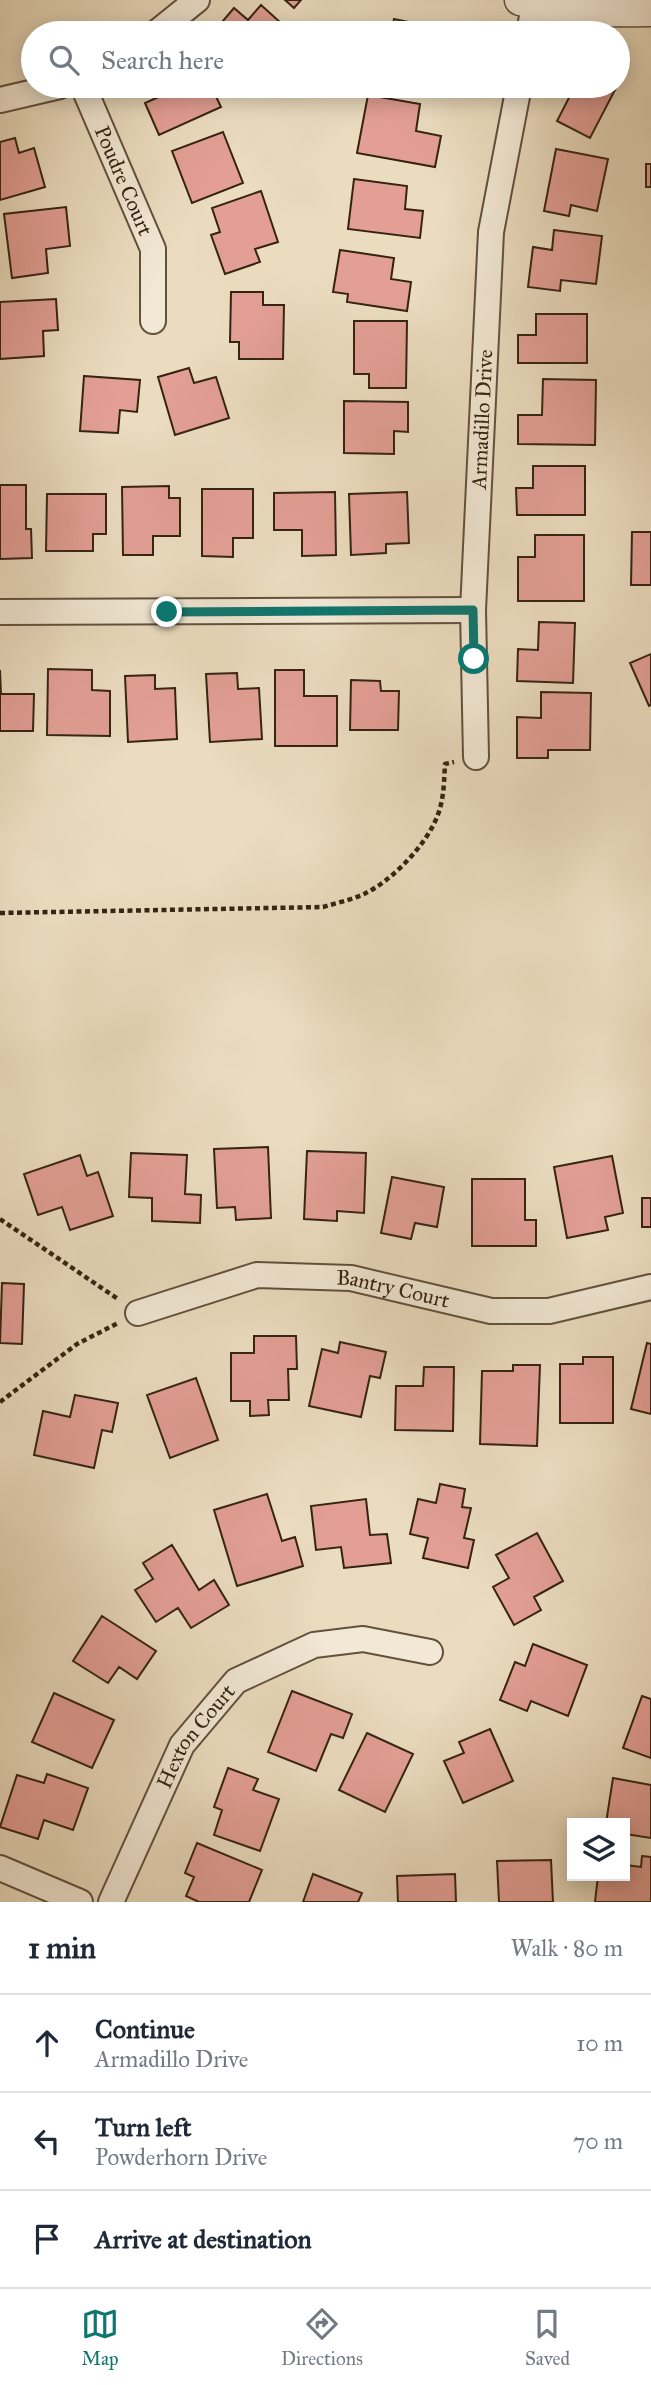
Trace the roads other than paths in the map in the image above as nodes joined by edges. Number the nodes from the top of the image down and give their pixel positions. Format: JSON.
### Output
{"nodes":[{"id":1,"x":197,"y":0,"type":"edge"},
{"id":2,"x":530,"y":1,"type":"edge"},
{"id":3,"x":651,"y":11,"type":"edge"},
{"id":4,"x":171,"y":21,"type":"edge"},
{"id":5,"x":529,"y":21,"type":"edge"},
{"id":6,"x":21,"y":95,"type":"edge"},
{"id":7,"x":88,"y":98,"type":"edge"},
{"id":8,"x":517,"y":98,"type":"edge"},
{"id":9,"x":0,"y":100,"type":"edge"},
{"id":10,"x":153,"y":321,"type":"dead end"},
{"id":11,"x":473,"y":610,"type":"junction"},
{"id":12,"x":0,"y":612,"type":"edge"},
{"id":13,"x":476,"y":757,"type":"road end"},
{"id":14,"x":651,"y":1287,"type":"edge"},
{"id":15,"x":138,"y":1313,"type":"road end"},
{"id":16,"x":430,"y":1652,"type":"dead end"},
{"id":17,"x":0,"y":1868,"type":"edge"},
{"id":18,"x":80,"y":1902,"type":"edge"},
{"id":19,"x":111,"y":1902,"type":"edge"}],
"edges":[{"from":1,"to":4,"type":"street"},
{"from":2,"to":3,"type":"street"},
{"from":2,"to":5,"type":"street"},
{"from":6,"to":9,"type":"street"},
{"from":7,"to":10,"type":"street","name":"Poudre Court"},
{"from":8,"to":11,"type":"street","name":"Armadillo Drive"},
{"from":11,"to":12,"type":"street"},
{"from":11,"to":13,"type":"street","name":"Armadillo Drive"},
{"from":14,"to":15,"type":"street","name":"Bantry Court"},
{"from":16,"to":19,"type":"street","name":"Hexton Court"},
{"from":17,"to":18,"type":"street"}]}
